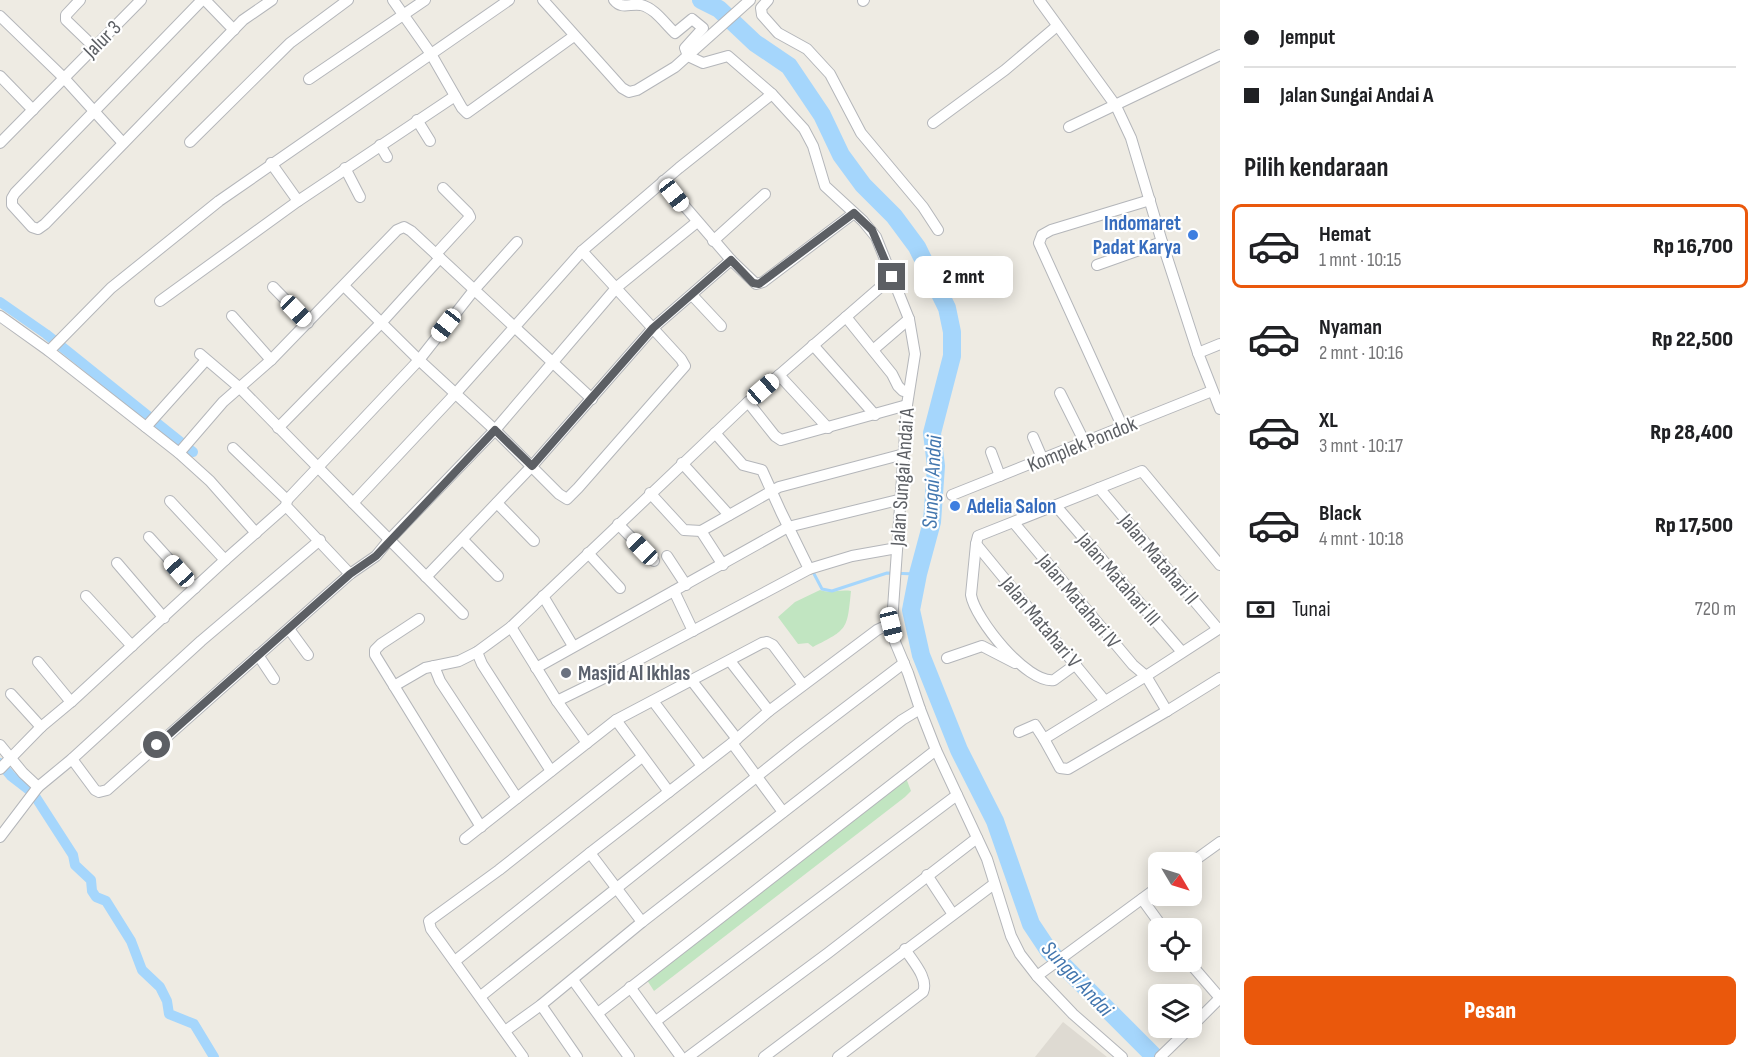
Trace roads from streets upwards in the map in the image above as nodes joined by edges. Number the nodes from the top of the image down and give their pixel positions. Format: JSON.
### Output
{"nodes":[{"id":1,"x":80,"y":0,"type":"edge"},
{"id":2,"x":141,"y":0,"type":"edge"},
{"id":3,"x":204,"y":0,"type":"edge"},
{"id":4,"x":272,"y":0,"type":"edge"},
{"id":5,"x":348,"y":0,"type":"edge"},
{"id":6,"x":393,"y":0,"type":"edge"},
{"id":7,"x":425,"y":0,"type":"edge"},
{"id":8,"x":509,"y":0,"type":"edge"},
{"id":9,"x":543,"y":0,"type":"edge"},
{"id":10,"x":614,"y":0,"type":"edge"},
{"id":11,"x":750,"y":0,"type":"edge"},
{"id":12,"x":768,"y":0,"type":"edge"},
{"id":13,"x":1039,"y":0,"type":"edge"},
{"id":14,"x":0,"y":16,"type":"edge"},
{"id":15,"x":404,"y":16,"type":"junction"},
{"id":16,"x":1057,"y":26,"type":"junction"},
{"id":17,"x":234,"y":30,"type":"junction"},
{"id":18,"x":574,"y":36,"type":"junction"},
{"id":19,"x":94,"y":47,"type":"junction"},
{"id":20,"x":692,"y":53,"type":"junction"},
{"id":21,"x":430,"y":54,"type":"junction"},
{"id":22,"x":1220,"y":55,"type":"edge"},
{"id":23,"x":0,"y":76,"type":"edge"},
{"id":24,"x":64,"y":78,"type":"junction"},
{"id":25,"x":309,"y":80,"type":"dead end"},
{"id":26,"x":772,"y":94,"type":"junction"},
{"id":27,"x":454,"y":96,"type":"junction"},
{"id":28,"x":1116,"y":106,"type":"junction"},
{"id":29,"x":33,"y":110,"type":"junction"},
{"id":30,"x":94,"y":112,"type":"junction"},
{"id":31,"x":417,"y":120,"type":"junction"},
{"id":32,"x":933,"y":123,"type":"dead end"},
{"id":33,"x":1069,"y":127,"type":"dead end"},
{"id":34,"x":430,"y":141,"type":"dead end"},
{"id":35,"x":190,"y":142,"type":"dead end"},
{"id":36,"x":0,"y":143,"type":"edge"},
{"id":37,"x":123,"y":143,"type":"junction"},
{"id":38,"x":380,"y":145,"type":"junction"},
{"id":39,"x":387,"y":157,"type":"dead end"},
{"id":40,"x":271,"y":163,"type":"junction"},
{"id":41,"x":345,"y":168,"type":"junction"},
{"id":42,"x":663,"y":181,"type":"junction"},
{"id":43,"x":443,"y":188,"type":"dead end"},
{"id":44,"x":765,"y":194,"type":"dead end"},
{"id":45,"x":360,"y":197,"type":"dead end"},
{"id":46,"x":1149,"y":200,"type":"junction"},
{"id":47,"x":298,"y":201,"type":"junction"},
{"id":48,"x":854,"y":213,"type":"junction"},
{"id":49,"x":697,"y":222,"type":"junction"},
{"id":50,"x":938,"y":230,"type":"dead end"},
{"id":51,"x":714,"y":241,"type":"junction"},
{"id":52,"x":517,"y":242,"type":"dead end"},
{"id":53,"x":1162,"y":242,"type":"junction"},
{"id":54,"x":582,"y":251,"type":"junction"},
{"id":55,"x":438,"y":256,"type":"junction"},
{"id":56,"x":731,"y":260,"type":"junction"},
{"id":57,"x":1097,"y":265,"type":"dead end"},
{"id":58,"x":892,"y":277,"type":"junction"},
{"id":59,"x":273,"y":286,"type":"dead end"},
{"id":60,"x":344,"y":286,"type":"junction"},
{"id":61,"x":617,"y":287,"type":"junction"},
{"id":62,"x":474,"y":290,"type":"junction"},
{"id":63,"x":692,"y":295,"type":"junction"},
{"id":64,"x":160,"y":301,"type":"dead end"},
{"id":65,"x":0,"y":316,"type":"edge"},
{"id":66,"x":232,"y":316,"type":"dead end"},
{"id":67,"x":846,"y":317,"type":"junction"},
{"id":68,"x":909,"y":319,"type":"junction"},
{"id":69,"x":382,"y":322,"type":"junction"},
{"id":70,"x":308,"y":323,"type":"junction"},
{"id":71,"x":514,"y":326,"type":"junction"},
{"id":72,"x":721,"y":326,"type":"dead end"},
{"id":73,"x":653,"y":328,"type":"junction"},
{"id":74,"x":1220,"y":344,"type":"edge"},
{"id":75,"x":813,"y":345,"type":"junction"},
{"id":76,"x":51,"y":349,"type":"junction"},
{"id":77,"x":873,"y":350,"type":"junction"},
{"id":78,"x":1198,"y":353,"type":"junction"},
{"id":79,"x":271,"y":360,"type":"junction"},
{"id":80,"x":419,"y":360,"type":"junction"},
{"id":81,"x":553,"y":363,"type":"junction"},
{"id":82,"x":779,"y":375,"type":"junction"},
{"id":83,"x":240,"y":388,"type":"junction"},
{"id":84,"x":908,"y":391,"type":"junction"},
{"id":85,"x":1212,"y":391,"type":"junction"},
{"id":86,"x":456,"y":393,"type":"junction"},
{"id":87,"x":1060,"y":393,"type":"dead end"},
{"id":88,"x":592,"y":399,"type":"junction"},
{"id":89,"x":748,"y":402,"type":"junction"},
{"id":90,"x":907,"y":405,"type":"junction"},
{"id":91,"x":1220,"y":409,"type":"edge"},
{"id":92,"x":875,"y":415,"type":"junction"},
{"id":93,"x":146,"y":427,"type":"junction"},
{"id":94,"x":278,"y":428,"type":"junction"},
{"id":95,"x":828,"y":428,"type":"junction"},
{"id":96,"x":1123,"y":428,"type":"junction"},
{"id":97,"x":495,"y":430,"type":"junction"},
{"id":98,"x":715,"y":433,"type":"junction"},
{"id":99,"x":1034,"y":437,"type":"dead end"},
{"id":100,"x":1085,"y":443,"type":"junction"},
{"id":101,"x":233,"y":448,"type":"dead end"},
{"id":102,"x":991,"y":452,"type":"dead end"},
{"id":103,"x":178,"y":453,"type":"junction"},
{"id":104,"x":904,"y":454,"type":"junction"},
{"id":105,"x":1042,"y":460,"type":"junction"},
{"id":106,"x":682,"y":464,"type":"junction"},
{"id":107,"x":532,"y":466,"type":"junction"},
{"id":108,"x":318,"y":467,"type":"junction"},
{"id":109,"x":1000,"y":476,"type":"junction"},
{"id":110,"x":1099,"y":488,"type":"junction"},
{"id":111,"x":775,"y":490,"type":"junction"},
{"id":112,"x":650,"y":494,"type":"junction"},
{"id":113,"x":952,"y":495,"type":"dead end"},
{"id":114,"x":902,"y":499,"type":"junction"},
{"id":115,"x":170,"y":501,"type":"dead end"},
{"id":116,"x":353,"y":502,"type":"junction"},
{"id":117,"x":286,"y":503,"type":"junction"},
{"id":118,"x":497,"y":503,"type":"junction"},
{"id":119,"x":1056,"y":506,"type":"junction"},
{"id":120,"x":729,"y":515,"type":"junction"},
{"id":121,"x":1014,"y":523,"type":"junction"},
{"id":122,"x":618,"y":524,"type":"junction"},
{"id":123,"x":790,"y":527,"type":"junction"},
{"id":124,"x":701,"y":531,"type":"junction"},
{"id":125,"x":256,"y":533,"type":"junction"},
{"id":126,"x":149,"y":537,"type":"dead end"},
{"id":127,"x":320,"y":540,"type":"junction"},
{"id":128,"x":389,"y":540,"type":"junction"},
{"id":129,"x":463,"y":540,"type":"junction"},
{"id":130,"x":534,"y":541,"type":"dead end"},
{"id":131,"x":976,"y":544,"type":"junction"},
{"id":132,"x":897,"y":548,"type":"junction"},
{"id":133,"x":588,"y":553,"type":"junction"},
{"id":134,"x":667,"y":556,"type":"dead end"},
{"id":135,"x":225,"y":560,"type":"junction"},
{"id":136,"x":654,"y":561,"type":"dead end"},
{"id":137,"x":117,"y":563,"type":"dead end"},
{"id":138,"x":723,"y":565,"type":"junction"},
{"id":139,"x":1220,"y":565,"type":"edge"},
{"id":140,"x":810,"y":568,"type":"junction"},
{"id":141,"x":350,"y":574,"type":"junction"},
{"id":142,"x":498,"y":576,"type":"dead end"},
{"id":143,"x":426,"y":577,"type":"junction"},
{"id":144,"x":686,"y":585,"type":"junction"},
{"id":145,"x":195,"y":588,"type":"junction"},
{"id":146,"x":620,"y":588,"type":"dead end"},
{"id":147,"x":674,"y":591,"type":"junction"},
{"id":148,"x":87,"y":596,"type":"dead end"},
{"id":149,"x":543,"y":596,"type":"junction"},
{"id":150,"x":463,"y":614,"type":"dead end"},
{"id":151,"x":164,"y":618,"type":"junction"},
{"id":152,"x":419,"y":620,"type":"dead end"},
{"id":153,"x":892,"y":622,"type":"junction"},
{"id":154,"x":511,"y":627,"type":"junction"},
{"id":155,"x":288,"y":629,"type":"junction"},
{"id":156,"x":1219,"y":629,"type":"edge"},
{"id":157,"x":693,"y":631,"type":"junction"},
{"id":158,"x":132,"y":646,"type":"junction"},
{"id":159,"x":573,"y":646,"type":"junction"},
{"id":160,"x":477,"y":652,"type":"junction"},
{"id":161,"x":1182,"y":652,"type":"junction"},
{"id":162,"x":258,"y":655,"type":"junction"},
{"id":163,"x":308,"y":655,"type":"dead end"},
{"id":164,"x":946,"y":658,"type":"dead end"},
{"id":165,"x":730,"y":661,"type":"junction"},
{"id":166,"x":38,"y":662,"type":"dead end"},
{"id":167,"x":904,"y":663,"type":"junction"},
{"id":168,"x":1076,"y":664,"type":"junction"},
{"id":169,"x":434,"y":666,"type":"junction"},
{"id":170,"x":1020,"y":666,"type":"junction"},
{"id":171,"x":536,"y":668,"type":"junction"},
{"id":172,"x":1146,"y":676,"type":"junction"},
{"id":173,"x":1220,"y":678,"type":"edge"},
{"id":174,"x":274,"y":679,"type":"dead end"},
{"id":175,"x":692,"y":681,"type":"junction"},
{"id":176,"x":803,"y":685,"type":"junction"},
{"id":177,"x":394,"y":686,"type":"junction"},
{"id":178,"x":11,"y":694,"type":"dead end"},
{"id":179,"x":1105,"y":700,"type":"junction"},
{"id":180,"x":557,"y":701,"type":"junction"},
{"id":181,"x":653,"y":701,"type":"junction"},
{"id":182,"x":71,"y":702,"type":"junction"},
{"id":183,"x":920,"y":709,"type":"junction"},
{"id":184,"x":769,"y":711,"type":"junction"},
{"id":185,"x":1167,"y":711,"type":"junction"},
{"id":186,"x":616,"y":720,"type":"junction"},
{"id":187,"x":41,"y":727,"type":"junction"},
{"id":188,"x":1019,"y":732,"type":"dead end"},
{"id":189,"x":1044,"y":739,"type":"junction"},
{"id":190,"x":734,"y":741,"type":"junction"},
{"id":191,"x":587,"y":743,"type":"junction"},
{"id":192,"x":0,"y":744,"type":"edge"},
{"id":193,"x":936,"y":750,"type":"junction"},
{"id":194,"x":642,"y":757,"type":"junction"},
{"id":195,"x":72,"y":759,"type":"junction"},
{"id":196,"x":6,"y":764,"type":"edge"},
{"id":197,"x":702,"y":766,"type":"junction"},
{"id":198,"x":551,"y":771,"type":"junction"},
{"id":199,"x":757,"y":776,"type":"junction"},
{"id":200,"x":36,"y":789,"type":"junction"},
{"id":201,"x":669,"y":792,"type":"junction"},
{"id":202,"x":957,"y":795,"type":"junction"},
{"id":203,"x":517,"y":798,"type":"junction"},
{"id":204,"x":783,"y":812,"type":"junction"},
{"id":205,"x":481,"y":827,"type":"junction"},
{"id":206,"x":0,"y":837,"type":"edge"},
{"id":207,"x":977,"y":838,"type":"junction"},
{"id":208,"x":465,"y":839,"type":"dead end"},
{"id":209,"x":1220,"y":842,"type":"edge"},
{"id":210,"x":590,"y":853,"type":"junction"},
{"id":211,"x":1202,"y":855,"type":"edge"},
{"id":212,"x":927,"y":875,"type":"junction"},
{"id":213,"x":994,"y":884,"type":"junction"},
{"id":214,"x":616,"y":888,"type":"junction"},
{"id":215,"x":1148,"y":894,"type":"edge"},
{"id":216,"x":1142,"y":899,"type":"junction"},
{"id":217,"x":952,"y":913,"type":"junction"},
{"id":218,"x":1156,"y":918,"type":"edge"},
{"id":219,"x":642,"y":922,"type":"junction"},
{"id":220,"x":905,"y":949,"type":"junction"},
{"id":221,"x":455,"y":961,"type":"junction"},
{"id":222,"x":1197,"y":972,"type":"edge"},
{"id":223,"x":1040,"y":973,"type":"junction"},
{"id":224,"x":573,"y":980,"type":"junction"},
{"id":225,"x":630,"y":987,"type":"junction"},
{"id":226,"x":481,"y":996,"type":"junction"},
{"id":227,"x":1220,"y":998,"type":"edge"},
{"id":228,"x":541,"y":1005,"type":"junction"},
{"id":229,"x":598,"y":1013,"type":"junction"},
{"id":230,"x":1202,"y":1016,"type":"edge"},
{"id":231,"x":656,"y":1021,"type":"junction"},
{"id":232,"x":505,"y":1030,"type":"junction"},
{"id":233,"x":1179,"y":1038,"type":"edge"},
{"id":234,"x":523,"y":1057,"type":"edge"},
{"id":235,"x":576,"y":1057,"type":"edge"},
{"id":236,"x":629,"y":1057,"type":"edge"},
{"id":237,"x":681,"y":1057,"type":"edge"},
{"id":238,"x":688,"y":1057,"type":"edge"},
{"id":239,"x":764,"y":1057,"type":"edge"},
{"id":240,"x":838,"y":1057,"type":"edge"},
{"id":241,"x":1122,"y":1057,"type":"edge"},
{"id":242,"x":1160,"y":1057,"type":"edge"}],
"edges":[{"from":1,"to":19,"type":"street"},
{"from":2,"to":19,"type":"street","name":"Jalur 3"},
{"from":3,"to":17,"type":"street"},
{"from":3,"to":30,"type":"street"},
{"from":4,"to":17,"type":"street"},
{"from":5,"to":35,"type":"street"},
{"from":6,"to":15,"type":"street"},
{"from":7,"to":15,"type":"street"},
{"from":8,"to":21,"type":"street"},
{"from":9,"to":18,"type":"street"},
{"from":10,"to":20,"type":"street"},
{"from":11,"to":20,"type":"street"},
{"from":12,"to":50,"type":"street"},
{"from":13,"to":16,"type":"street"},
{"from":14,"to":24,"type":"street"},
{"from":15,"to":21,"type":"street"},
{"from":15,"to":25,"type":"street"},
{"from":16,"to":28,"type":"street"},
{"from":16,"to":32,"type":"street"},
{"from":17,"to":37,"type":"street"},
{"from":18,"to":20,"type":"street"},
{"from":18,"to":27,"type":"street"},
{"from":19,"to":24,"type":"street","name":"Jalur 3"},
{"from":20,"to":26,"type":"street","name":"Jalan Sungai Andai A"},
{"from":21,"to":27,"type":"street"},
{"from":21,"to":40,"type":"street"},
{"from":22,"to":28,"type":"street"},
{"from":23,"to":29,"type":"street"},
{"from":24,"to":29,"type":"street","name":"Jalur 3"},
{"from":24,"to":30,"type":"street"},
{"from":26,"to":42,"type":"street"},
{"from":26,"to":48,"type":"street","name":"Jalan Sungai Andai A"},
{"from":27,"to":31,"type":"street"},
{"from":28,"to":33,"type":"street"},
{"from":28,"to":46,"type":"street"},
{"from":29,"to":36,"type":"street","name":"Jalur 3"},
{"from":30,"to":37,"type":"street"},
{"from":30,"to":37,"type":"street"},
{"from":31,"to":34,"type":"street"},
{"from":31,"to":38,"type":"street"},
{"from":38,"to":39,"type":"street"},
{"from":38,"to":41,"type":"street"},
{"from":40,"to":47,"type":"street"},
{"from":40,"to":76,"type":"street"},
{"from":41,"to":45,"type":"street"},
{"from":41,"to":47,"type":"street"},
{"from":42,"to":49,"type":"street"},
{"from":42,"to":54,"type":"street"},
{"from":43,"to":55,"type":"street"},
{"from":44,"to":51,"type":"street"},
{"from":46,"to":53,"type":"street"},
{"from":46,"to":96,"type":"street"},
{"from":47,"to":64,"type":"street"},
{"from":48,"to":56,"type":"street"},
{"from":48,"to":58,"type":"street","name":"Jalan Sungai Andai A"},
{"from":49,"to":51,"type":"street"},
{"from":49,"to":61,"type":"street"},
{"from":51,"to":56,"type":"street"},
{"from":52,"to":62,"type":"street"},
{"from":53,"to":57,"type":"street"},
{"from":53,"to":78,"type":"street"},
{"from":54,"to":61,"type":"street"},
{"from":54,"to":71,"type":"street"},
{"from":55,"to":60,"type":"street"},
{"from":55,"to":62,"type":"street"},
{"from":55,"to":69,"type":"street"},
{"from":56,"to":63,"type":"street"},
{"from":58,"to":67,"type":"street"},
{"from":58,"to":68,"type":"street","name":"Jalan Sungai Andai A"},
{"from":59,"to":70,"type":"street"},
{"from":60,"to":69,"type":"street"},
{"from":60,"to":70,"type":"street"},
{"from":61,"to":73,"type":"street"},
{"from":61,"to":81,"type":"street"},
{"from":62,"to":71,"type":"street"},
{"from":62,"to":80,"type":"street"},
{"from":63,"to":72,"type":"street"},
{"from":63,"to":73,"type":"street"},
{"from":65,"to":76,"type":"street"},
{"from":66,"to":79,"type":"street"},
{"from":67,"to":75,"type":"street"},
{"from":67,"to":77,"type":"street"},
{"from":68,"to":77,"type":"street"},
{"from":68,"to":84,"type":"street","name":"Jalan Sungai Andai A"},
{"from":69,"to":80,"type":"street"},
{"from":69,"to":94,"type":"street"},
{"from":70,"to":79,"type":"street"},
{"from":71,"to":81,"type":"street"},
{"from":71,"to":86,"type":"street"},
{"from":73,"to":88,"type":"street"},
{"from":73,"to":107,"type":"street"},
{"from":74,"to":78,"type":"street"},
{"from":75,"to":82,"type":"street"},
{"from":75,"to":92,"type":"street"},
{"from":76,"to":93,"type":"street"},
{"from":77,"to":84,"type":"street"},
{"from":78,"to":85,"type":"street"},
{"from":79,"to":83,"type":"street"},
{"from":80,"to":86,"type":"street"},
{"from":80,"to":108,"type":"street"},
{"from":81,"to":88,"type":"street"},
{"from":81,"to":97,"type":"street"},
{"from":82,"to":89,"type":"street"},
{"from":82,"to":95,"type":"street"},
{"from":83,"to":93,"type":"street"},
{"from":83,"to":94,"type":"street"},
{"from":83,"to":103,"type":"street"},
{"from":84,"to":90,"type":"street","name":"Jalan Sungai Andai A"},
{"from":85,"to":91,"type":"street"},
{"from":85,"to":96,"type":"street","name":"Komplek Pondok"},
{"from":86,"to":97,"type":"street"},
{"from":86,"to":116,"type":"street"},
{"from":87,"to":100,"type":"street"},
{"from":88,"to":107,"type":"street"},
{"from":89,"to":95,"type":"street"},
{"from":89,"to":98,"type":"street"},
{"from":90,"to":92,"type":"street"},
{"from":90,"to":104,"type":"street","name":"Jalan Sungai Andai A"},
{"from":92,"to":95,"type":"street"},
{"from":93,"to":103,"type":"street"},
{"from":94,"to":108,"type":"street"},
{"from":96,"to":100,"type":"street","name":"Komplek Pondok"},
{"from":97,"to":107,"type":"street"},
{"from":97,"to":128,"type":"street"},
{"from":98,"to":106,"type":"street"},
{"from":98,"to":111,"type":"street"},
{"from":99,"to":105,"type":"street"},
{"from":100,"to":105,"type":"street","name":"Komplek Pondok"},
{"from":101,"to":117,"type":"street"},
{"from":102,"to":109,"type":"street"},
{"from":103,"to":125,"type":"street"},
{"from":104,"to":111,"type":"street"},
{"from":104,"to":114,"type":"street","name":"Jalan Sungai Andai A"},
{"from":105,"to":109,"type":"street","name":"Komplek Pondok"},
{"from":106,"to":112,"type":"street"},
{"from":106,"to":120,"type":"street"},
{"from":107,"to":118,"type":"street"},
{"from":108,"to":116,"type":"street"},
{"from":108,"to":117,"type":"street"},
{"from":109,"to":113,"type":"street","name":"Komplek Pondok"},
{"from":110,"to":119,"type":"street"},
{"from":110,"to":139,"type":"street"},
{"from":110,"to":156,"type":"street","name":"Jalan Matahari II"},
{"from":111,"to":120,"type":"street"},
{"from":111,"to":123,"type":"street"},
{"from":112,"to":122,"type":"street"},
{"from":112,"to":124,"type":"street"},
{"from":114,"to":123,"type":"street"},
{"from":114,"to":132,"type":"street","name":"Jalan Sungai Andai A"},
{"from":115,"to":135,"type":"street"},
{"from":116,"to":128,"type":"street"},
{"from":117,"to":125,"type":"street"},
{"from":117,"to":127,"type":"street"},
{"from":118,"to":129,"type":"street"},
{"from":118,"to":130,"type":"street"},
{"from":119,"to":121,"type":"street"},
{"from":119,"to":161,"type":"street","name":"Jalan Matahari III"},
{"from":120,"to":124,"type":"street"},
{"from":121,"to":131,"type":"street"},
{"from":121,"to":172,"type":"street","name":"Jalan Matahari IV"},
{"from":122,"to":133,"type":"street"},
{"from":122,"to":136,"type":"street"},
{"from":123,"to":138,"type":"street"},
{"from":123,"to":140,"type":"street"},
{"from":124,"to":138,"type":"street"},
{"from":125,"to":135,"type":"street"},
{"from":126,"to":145,"type":"street"},
{"from":127,"to":141,"type":"street"},
{"from":127,"to":195,"type":"street"},
{"from":128,"to":141,"type":"street"},
{"from":128,"to":143,"type":"street"},
{"from":129,"to":142,"type":"street"},
{"from":129,"to":143,"type":"street"},
{"from":131,"to":168,"type":"street","name":"Jalan Matahari V"},
{"from":131,"to":170,"type":"street"},
{"from":132,"to":140,"type":"street"},
{"from":132,"to":153,"type":"street","name":"Jalan Sungai Andai A"},
{"from":133,"to":146,"type":"street"},
{"from":133,"to":149,"type":"street"},
{"from":134,"to":144,"type":"street"},
{"from":135,"to":145,"type":"street"},
{"from":137,"to":151,"type":"street"},
{"from":138,"to":144,"type":"street"},
{"from":140,"to":157,"type":"street"},
{"from":141,"to":155,"type":"street"},
{"from":143,"to":150,"type":"street"},
{"from":144,"to":147,"type":"street"},
{"from":145,"to":151,"type":"street"},
{"from":147,"to":157,"type":"street"},
{"from":147,"to":159,"type":"street"},
{"from":148,"to":158,"type":"street"},
{"from":149,"to":154,"type":"street"},
{"from":149,"to":159,"type":"street"},
{"from":151,"to":158,"type":"street"},
{"from":152,"to":177,"type":"street"},
{"from":153,"to":167,"type":"street","name":"Jalan Sungai Andai A"},
{"from":153,"to":176,"type":"street"},
{"from":154,"to":160,"type":"street"},
{"from":154,"to":171,"type":"street"},
{"from":155,"to":162,"type":"street"},
{"from":155,"to":163,"type":"street"},
{"from":156,"to":161,"type":"street"},
{"from":157,"to":180,"type":"street"},
{"from":158,"to":182,"type":"street"},
{"from":159,"to":171,"type":"street"},
{"from":160,"to":169,"type":"street"},
{"from":160,"to":198,"type":"street"},
{"from":161,"to":172,"type":"street"},
{"from":162,"to":174,"type":"street"},
{"from":162,"to":195,"type":"street"},
{"from":164,"to":170,"type":"street"},
{"from":165,"to":175,"type":"street"},
{"from":165,"to":176,"type":"street"},
{"from":165,"to":184,"type":"street"},
{"from":166,"to":182,"type":"street"},
{"from":167,"to":183,"type":"street","name":"Jalan Sungai Andai A"},
{"from":167,"to":199,"type":"street"},
{"from":168,"to":170,"type":"street"},
{"from":168,"to":179,"type":"street","name":"Jalan Matahari V"},
{"from":169,"to":177,"type":"street"},
{"from":169,"to":203,"type":"street"},
{"from":171,"to":180,"type":"street"},
{"from":172,"to":179,"type":"street"},
{"from":172,"to":185,"type":"street","name":"Jalan Matahari IV"},
{"from":173,"to":185,"type":"street"},
{"from":175,"to":181,"type":"street"},
{"from":175,"to":190,"type":"street"},
{"from":176,"to":184,"type":"street"},
{"from":177,"to":205,"type":"street"},
{"from":178,"to":187,"type":"street"},
{"from":179,"to":189,"type":"street"},
{"from":180,"to":191,"type":"street"},
{"from":181,"to":186,"type":"street"},
{"from":181,"to":197,"type":"street"},
{"from":182,"to":187,"type":"street"},
{"from":183,"to":193,"type":"street","name":"Jalan Sungai Andai A"},
{"from":183,"to":204,"type":"street"},
{"from":184,"to":190,"type":"street"},
{"from":185,"to":189,"type":"street"},
{"from":186,"to":191,"type":"street"},
{"from":186,"to":194,"type":"street"},
{"from":187,"to":196,"type":"street"},
{"from":188,"to":189,"type":"street"},
{"from":190,"to":197,"type":"street"},
{"from":190,"to":199,"type":"street"},
{"from":191,"to":198,"type":"street"},
{"from":192,"to":196,"type":"street"},
{"from":193,"to":202,"type":"street","name":"Jalan Sungai Andai A"},
{"from":193,"to":225,"type":"street"},
{"from":194,"to":201,"type":"street"},
{"from":194,"to":221,"type":"street"},
{"from":195,"to":200,"type":"street"},
{"from":196,"to":200,"type":"street"},
{"from":197,"to":201,"type":"street"},
{"from":198,"to":203,"type":"street"},
{"from":199,"to":204,"type":"street"},
{"from":199,"to":214,"type":"street"},
{"from":200,"to":206,"type":"street"},
{"from":201,"to":210,"type":"street"},
{"from":202,"to":207,"type":"street","name":"Jalan Sungai Andai A"},
{"from":202,"to":231,"type":"street"},
{"from":203,"to":205,"type":"street"},
{"from":204,"to":219,"type":"street"},
{"from":205,"to":208,"type":"street"},
{"from":207,"to":212,"type":"street"},
{"from":207,"to":213,"type":"street","name":"Jalan Sungai Andai A"},
{"from":209,"to":211,"type":"street"},
{"from":210,"to":214,"type":"street"},
{"from":210,"to":221,"type":"street"},
{"from":212,"to":217,"type":"street"},
{"from":212,"to":238,"type":"street"},
{"from":213,"to":217,"type":"street"},
{"from":213,"to":223,"type":"street","name":"Jalan Sungai Andai A"},
{"from":214,"to":219,"type":"street"},
{"from":214,"to":226,"type":"street"},
{"from":215,"to":216,"type":"street"},
{"from":216,"to":218,"type":"street"},
{"from":216,"to":223,"type":"street"},
{"from":217,"to":220,"type":"street"},
{"from":219,"to":224,"type":"street"},
{"from":220,"to":239,"type":"street"},
{"from":220,"to":240,"type":"street"},
{"from":221,"to":226,"type":"street"},
{"from":222,"to":227,"type":"street"},
{"from":223,"to":241,"type":"street","name":"Jalan Sungai Andai A"},
{"from":224,"to":228,"type":"street"},
{"from":224,"to":229,"type":"street"},
{"from":225,"to":229,"type":"street"},
{"from":225,"to":231,"type":"street"},
{"from":226,"to":232,"type":"street"},
{"from":227,"to":230,"type":"street"},
{"from":228,"to":232,"type":"street"},
{"from":228,"to":235,"type":"street"},
{"from":229,"to":236,"type":"street"},
{"from":231,"to":237,"type":"street"},
{"from":232,"to":234,"type":"street"},
{"from":233,"to":242,"type":"street"}]}
